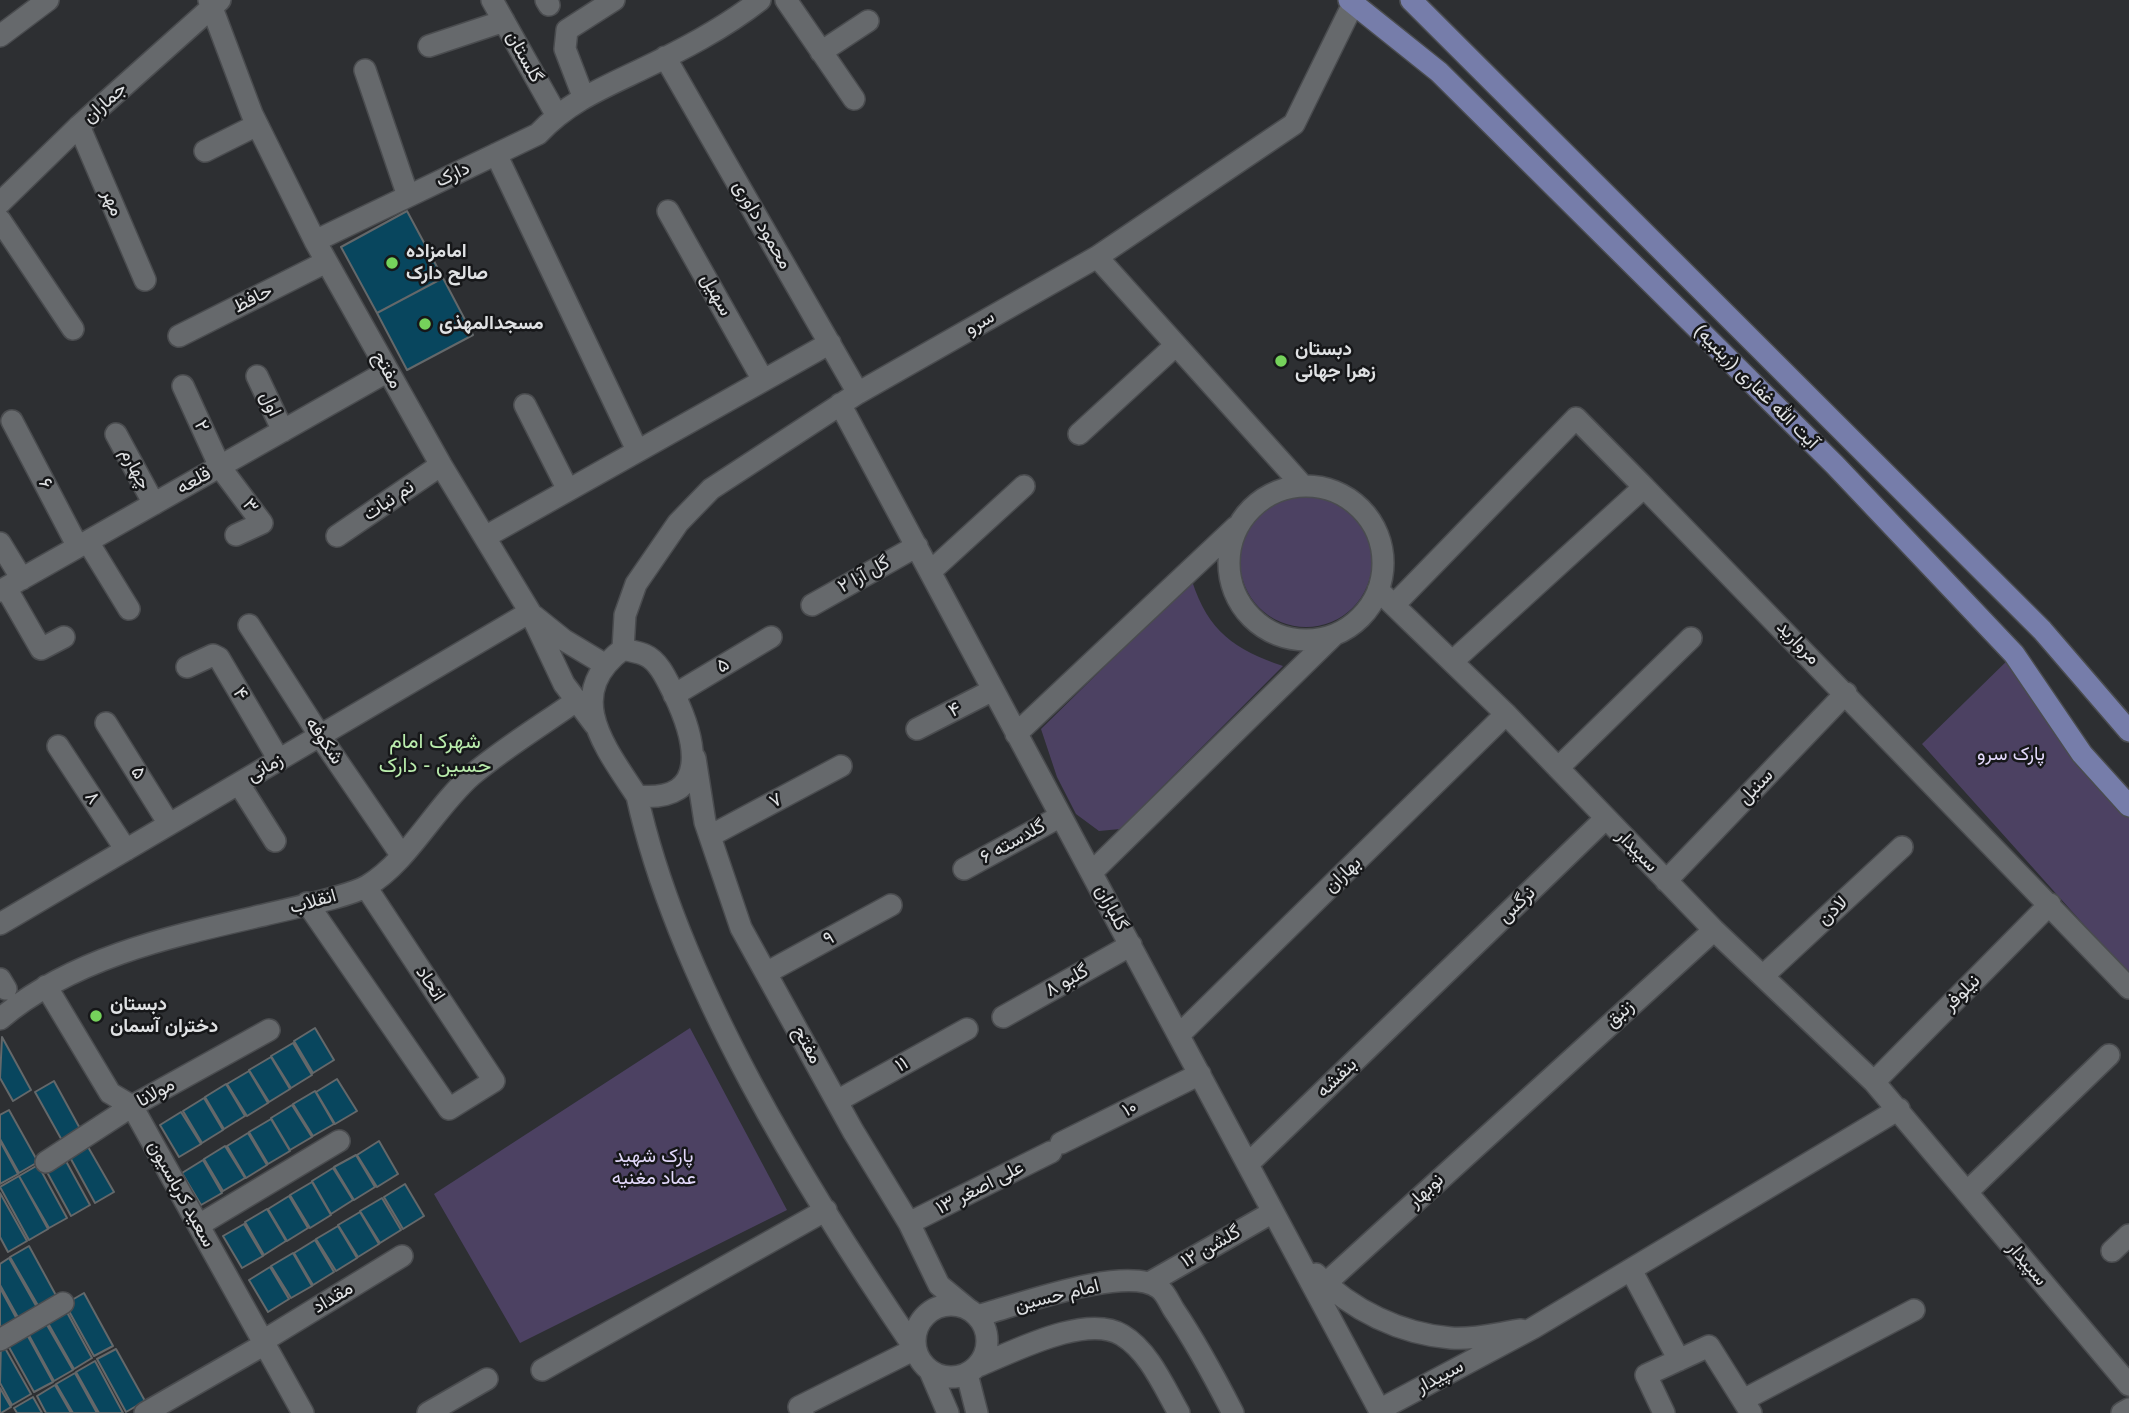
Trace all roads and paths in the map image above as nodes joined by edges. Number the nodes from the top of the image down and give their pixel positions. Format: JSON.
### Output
{"nodes":[{"id":1,"x":48,"y":0,"type":"edge"},
{"id":2,"x":492,"y":0,"type":"edge"},
{"id":3,"x":614,"y":0,"type":"edge"},
{"id":4,"x":760,"y":0,"type":"edge"},
{"id":5,"x":786,"y":0,"type":"edge"},
{"id":6,"x":1411,"y":0,"type":"edge"},
{"id":7,"x":214,"y":2,"type":"edge"},
{"id":8,"x":1351,"y":2,"type":"edge"},
{"id":9,"x":504,"y":21,"type":"junction"},
{"id":10,"x":868,"y":21,"type":"dead end"},
{"id":11,"x":0,"y":36,"type":"edge"},
{"id":12,"x":429,"y":46,"type":"dead end"},
{"id":13,"x":821,"y":52,"type":"junction"},
{"id":14,"x":665,"y":57,"type":"junction"},
{"id":15,"x":365,"y":70,"type":"dead end"},
{"id":16,"x":583,"y":96,"type":"junction"},
{"id":17,"x":854,"y":99,"type":"dead end"},
{"id":18,"x":556,"y":114,"type":"junction"},
{"id":19,"x":257,"y":125,"type":"junction"},
{"id":20,"x":79,"y":126,"type":"junction"},
{"id":21,"x":205,"y":151,"type":"dead end"},
{"id":22,"x":496,"y":154,"type":"junction"},
{"id":23,"x":408,"y":196,"type":"junction"},
{"id":24,"x":0,"y":203,"type":"edge"},
{"id":25,"x":668,"y":211,"type":"dead end"},
{"id":26,"x":0,"y":220,"type":"edge"},
{"id":27,"x":315,"y":241,"type":"junction"},
{"id":28,"x":1097,"y":257,"type":"junction"},
{"id":29,"x":326,"y":262,"type":"junction"},
{"id":30,"x":145,"y":280,"type":"dead end"},
{"id":31,"x":73,"y":329,"type":"dead end"},
{"id":32,"x":179,"y":336,"type":"dead end"},
{"id":33,"x":830,"y":344,"type":"junction"},
{"id":34,"x":1176,"y":345,"type":"junction"},
{"id":35,"x":388,"y":372,"type":"junction"},
{"id":36,"x":257,"y":376,"type":"dead end"},
{"id":37,"x":763,"y":380,"type":"junction"},
{"id":38,"x":183,"y":386,"type":"dead end"},
{"id":39,"x":849,"y":398,"type":"junction"},
{"id":40,"x":525,"y":405,"type":"dead end"},
{"id":41,"x":12,"y":421,"type":"dead end"},
{"id":42,"x":283,"y":431,"type":"junction"},
{"id":43,"x":116,"y":434,"type":"dead end"},
{"id":44,"x":1079,"y":434,"type":"dead end"},
{"id":45,"x":637,"y":450,"type":"junction"},
{"id":46,"x":441,"y":465,"type":"junction"},
{"id":47,"x":220,"y":467,"type":"junction"},
{"id":48,"x":1024,"y":486,"type":"dead end"},
{"id":49,"x":1303,"y":486,"type":"junction"},
{"id":50,"x":1644,"y":487,"type":"junction"},
{"id":51,"x":568,"y":490,"type":"junction"},
{"id":52,"x":154,"y":504,"type":"junction"},
{"id":53,"x":1242,"y":522,"type":"junction"},
{"id":54,"x":236,"y":535,"type":"dead end"},
{"id":55,"x":337,"y":536,"type":"dead end"},
{"id":56,"x":485,"y":537,"type":"junction"},
{"id":57,"x":0,"y":543,"type":"edge"},
{"id":58,"x":83,"y":544,"type":"junction"},
{"id":59,"x":917,"y":545,"type":"junction"},
{"id":60,"x":931,"y":571,"type":"junction"},
{"id":61,"x":9,"y":586,"type":"edge"},
{"id":62,"x":1378,"y":590,"type":"junction"},
{"id":63,"x":812,"y":605,"type":"dead end"},
{"id":64,"x":1394,"y":605,"type":"junction"},
{"id":65,"x":129,"y":609,"type":"dead end"},
{"id":66,"x":530,"y":612,"type":"junction"},
{"id":67,"x":249,"y":625,"type":"dead end"},
{"id":68,"x":1334,"y":635,"type":"junction"},
{"id":69,"x":771,"y":636,"type":"dead end"},
{"id":70,"x":64,"y":637,"type":"dead end"},
{"id":71,"x":1692,"y":638,"type":"dead end"},
{"id":72,"x":623,"y":649,"type":"junction"},
{"id":73,"x":1454,"y":662,"type":"junction"},
{"id":74,"x":604,"y":664,"type":"junction"},
{"id":75,"x":187,"y":667,"type":"dead end"},
{"id":76,"x":993,"y":690,"type":"junction"},
{"id":77,"x":1846,"y":692,"type":"junction"},
{"id":78,"x":674,"y":695,"type":"junction"},
{"id":79,"x":576,"y":701,"type":"junction"},
{"id":80,"x":1506,"y":714,"type":"junction"},
{"id":81,"x":106,"y":723,"type":"dead end"},
{"id":82,"x":595,"y":725,"type":"junction"},
{"id":83,"x":917,"y":729,"type":"dead end"},
{"id":84,"x":2129,"y":731,"type":"edge"},
{"id":85,"x":1016,"y":734,"type":"junction"},
{"id":86,"x":320,"y":736,"type":"junction"},
{"id":87,"x":58,"y":746,"type":"dead end"},
{"id":88,"x":695,"y":758,"type":"junction"},
{"id":89,"x":279,"y":760,"type":"junction"},
{"id":90,"x":841,"y":766,"type":"dead end"},
{"id":91,"x":1558,"y":768,"type":"junction"},
{"id":92,"x":239,"y":784,"type":"junction"},
{"id":93,"x":637,"y":796,"type":"junction"},
{"id":94,"x":2129,"y":806,"type":"edge"},
{"id":95,"x":1061,"y":816,"type":"junction"},
{"id":96,"x":1606,"y":818,"type":"junction"},
{"id":97,"x":169,"y":824,"type":"junction"},
{"id":98,"x":710,"y":836,"type":"junction"},
{"id":99,"x":275,"y":841,"type":"dead end"},
{"id":100,"x":1902,"y":847,"type":"dead end"},
{"id":101,"x":126,"y":850,"type":"junction"},
{"id":102,"x":401,"y":856,"type":"junction"},
{"id":103,"x":964,"y":869,"type":"dead end"},
{"id":104,"x":1092,"y":872,"type":"junction"},
{"id":105,"x":1667,"y":881,"type":"junction"},
{"id":106,"x":366,"y":887,"type":"junction"},
{"id":107,"x":307,"y":903,"type":"junction"},
{"id":108,"x":2050,"y":904,"type":"junction"},
{"id":109,"x":891,"y":905,"type":"dead end"},
{"id":110,"x":0,"y":924,"type":"edge"},
{"id":111,"x":1714,"y":930,"type":"junction"},
{"id":112,"x":1131,"y":945,"type":"junction"},
{"id":113,"x":766,"y":973,"type":"junction"},
{"id":114,"x":1763,"y":975,"type":"junction"},
{"id":115,"x":46,"y":986,"type":"junction"},
{"id":116,"x":2129,"y":988,"type":"edge"},
{"id":117,"x":1427,"y":991,"type":"joint"},
{"id":118,"x":1003,"y":1017,"type":"dead end"},
{"id":119,"x":0,"y":1018,"type":"edge"},
{"id":120,"x":967,"y":1029,"type":"dead end"},
{"id":121,"x":269,"y":1030,"type":"dead end"},
{"id":122,"x":1179,"y":1035,"type":"junction"},
{"id":123,"x":2109,"y":1055,"type":"dead end"},
{"id":124,"x":1200,"y":1074,"type":"junction"},
{"id":125,"x":1874,"y":1082,"type":"junction"},
{"id":126,"x":1527,"y":1098,"type":"joint"},
{"id":127,"x":837,"y":1101,"type":"junction"},
{"id":128,"x":132,"y":1107,"type":"junction"},
{"id":129,"x":1899,"y":1110,"type":"junction"},
{"id":130,"x":339,"y":1141,"type":"dead end"},
{"id":131,"x":1056,"y":1148,"type":"joint"},
{"id":132,"x":46,"y":1162,"type":"dead end"},
{"id":133,"x":1248,"y":1164,"type":"junction"},
{"id":134,"x":1967,"y":1192,"type":"junction"},
{"id":135,"x":826,"y":1210,"type":"junction"},
{"id":136,"x":1273,"y":1212,"type":"junction"},
{"id":137,"x":909,"y":1223,"type":"junction"},
{"id":138,"x":199,"y":1225,"type":"junction"},
{"id":139,"x":2129,"y":1235,"type":"edge"},
{"id":140,"x":2112,"y":1251,"type":"dead end"},
{"id":141,"x":1294,"y":1252,"type":"junction"},
{"id":142,"x":402,"y":1256,"type":"dead end"},
{"id":143,"x":1631,"y":1270,"type":"junction"},
{"id":144,"x":1149,"y":1283,"type":"junction"},
{"id":145,"x":1325,"y":1284,"type":"junction"},
{"id":146,"x":63,"y":1303,"type":"dead end"},
{"id":147,"x":1914,"y":1310,"type":"dead end"},
{"id":148,"x":972,"y":1312,"type":"junction"},
{"id":149,"x":1534,"y":1328,"type":"junction"},
{"id":150,"x":0,"y":1340,"type":"edge"},
{"id":151,"x":264,"y":1343,"type":"junction"},
{"id":152,"x":915,"y":1349,"type":"junction"},
{"id":153,"x":1679,"y":1360,"type":"junction"},
{"id":154,"x":542,"y":1370,"type":"dead end"},
{"id":155,"x":972,"y":1370,"type":"junction"},
{"id":156,"x":930,"y":1371,"type":"junction"},
{"id":157,"x":487,"y":1379,"type":"dead end"},
{"id":158,"x":2129,"y":1385,"type":"edge"},
{"id":159,"x":1748,"y":1406,"type":"edge"},
{"id":160,"x":2129,"y":1409,"type":"edge"},
{"id":161,"x":797,"y":1411,"type":"edge"},
{"id":162,"x":1380,"y":1411,"type":"edge"},
{"id":163,"x":145,"y":1413,"type":"edge"},
{"id":164,"x":303,"y":1413,"type":"edge"},
{"id":165,"x":428,"y":1413,"type":"edge"},
{"id":166,"x":948,"y":1413,"type":"edge"},
{"id":167,"x":977,"y":1413,"type":"edge"},
{"id":168,"x":1179,"y":1413,"type":"edge"},
{"id":169,"x":1233,"y":1413,"type":"edge"},
{"id":170,"x":1664,"y":1413,"type":"edge"},
{"id":171,"x":2122,"y":1413,"type":"edge"}],
"edges":[{"from":1,"to":11,"type":"street"},
{"from":2,"to":9,"type":"street","name":"گلستان"},
{"from":3,"to":16,"type":"street"},
{"from":4,"to":14,"type":"street","name":"دارک"},
{"from":5,"to":13,"type":"street"},
{"from":6,"to":84,"type":"main road","name":"آیت الله غفاری (زینبیه)"},
{"from":7,"to":19,"type":"street","name":"مفتح"},
{"from":7,"to":20,"type":"street","name":"جماران"},
{"from":8,"to":28,"type":"street","name":"سرو"},
{"from":8,"to":94,"type":"main road","name":"آیت الله غفاری (زینبیه)"},
{"from":9,"to":12,"type":"street"},
{"from":9,"to":18,"type":"street","name":"گلستان"},
{"from":10,"to":13,"type":"street"},
{"from":13,"to":17,"type":"street"},
{"from":14,"to":16,"type":"street","name":"دارک"},
{"from":14,"to":33,"type":"street","name":"محمود داوری"},
{"from":15,"to":23,"type":"street"},
{"from":16,"to":18,"type":"street","name":"دارک"},
{"from":18,"to":22,"type":"street","name":"دارک"},
{"from":19,"to":21,"type":"street"},
{"from":19,"to":27,"type":"street","name":"مفتح"},
{"from":20,"to":24,"type":"street","name":"جماران"},
{"from":20,"to":30,"type":"street","name":"مهر"},
{"from":22,"to":23,"type":"street","name":"دارک"},
{"from":22,"to":45,"type":"street"},
{"from":23,"to":27,"type":"street","name":"دارک"},
{"from":25,"to":37,"type":"street","name":"سهیل"},
{"from":26,"to":31,"type":"street"},
{"from":27,"to":29,"type":"street","name":"مفتح"},
{"from":28,"to":34,"type":"street"},
{"from":28,"to":39,"type":"street","name":"سرو"},
{"from":29,"to":32,"type":"street","name":"حافظ"},
{"from":29,"to":35,"type":"street","name":"مفتح"},
{"from":33,"to":37,"type":"street"},
{"from":33,"to":39,"type":"street","name":"محمود داوری"},
{"from":34,"to":44,"type":"street"},
{"from":34,"to":49,"type":"street"},
{"from":35,"to":42,"type":"street","name":"قلعه"},
{"from":35,"to":46,"type":"street","name":"مفتح"},
{"from":36,"to":42,"type":"street","name":"اول"},
{"from":37,"to":45,"type":"street"},
{"from":38,"to":47,"type":"street","name":"۲"},
{"from":39,"to":59,"type":"street","name":"گلباران"},
{"from":39,"to":72,"type":"street","name":"سرو"},
{"from":40,"to":51,"type":"street"},
{"from":41,"to":58,"type":"street","name":"۶"},
{"from":42,"to":47,"type":"street","name":"قلعه"},
{"from":43,"to":52,"type":"street","name":"چهارم"},
{"from":45,"to":51,"type":"street"},
{"from":46,"to":55,"type":"street","name":"نم نبات"},
{"from":46,"to":56,"type":"street","name":"مفتح"},
{"from":47,"to":52,"type":"street","name":"قلعه"},
{"from":47,"to":54,"type":"street","name":"۳"},
{"from":48,"to":60,"type":"street"},
{"from":49,"to":53,"type":"street"},
{"from":49,"to":62,"type":"street"},
{"from":50,"to":64,"type":"street","name":"مروارید"},
{"from":50,"to":73,"type":"street"},
{"from":50,"to":77,"type":"street","name":"مروارید"},
{"from":51,"to":56,"type":"street"},
{"from":52,"to":58,"type":"street","name":"قلعه"},
{"from":53,"to":68,"type":"street"},
{"from":53,"to":85,"type":"street"},
{"from":56,"to":66,"type":"street","name":"مفتح"},
{"from":57,"to":61,"type":"street"},
{"from":58,"to":61,"type":"street","name":"قلعه"},
{"from":58,"to":65,"type":"street"},
{"from":59,"to":60,"type":"street","name":"گلباران"},
{"from":59,"to":63,"type":"street","name":"گل آرا ۲"},
{"from":60,"to":76,"type":"street","name":"گلباران"},
{"from":61,"to":70,"type":"street"},
{"from":62,"to":64,"type":"street","name":"سپیدار"},
{"from":62,"to":68,"type":"street"},
{"from":64,"to":73,"type":"street","name":"سپیدار"},
{"from":66,"to":74,"type":"street"},
{"from":66,"to":79,"type":"street","name":"مفتح"},
{"from":66,"to":86,"type":"street","name":"زمانی"},
{"from":67,"to":86,"type":"street","name":"شکوفه"},
{"from":68,"to":104,"type":"street"},
{"from":69,"to":78,"type":"street","name":"۵"},
{"from":71,"to":91,"type":"street"},
{"from":72,"to":74,"type":"street"},
{"from":72,"to":78,"type":"street","name":"مفتح"},
{"from":73,"to":80,"type":"street","name":"سپیدار"},
{"from":74,"to":82,"type":"street"},
{"from":75,"to":89,"type":"street","name":"۴"},
{"from":76,"to":83,"type":"street","name":"۴"},
{"from":76,"to":85,"type":"street","name":"گلباران"},
{"from":77,"to":105,"type":"street","name":"سنبل"},
{"from":77,"to":108,"type":"street","name":"مروارید"},
{"from":78,"to":88,"type":"street","name":"مفتح"},
{"from":79,"to":82,"type":"street","name":"مفتح"},
{"from":79,"to":102,"type":"street","name":"انقلاب"},
{"from":80,"to":91,"type":"street","name":"سپیدار"},
{"from":80,"to":122,"type":"street","name":"بهاران"},
{"from":81,"to":97,"type":"street","name":"۵"},
{"from":82,"to":93,"type":"street","name":"مفتح"},
{"from":85,"to":95,"type":"street","name":"گلباران"},
{"from":86,"to":89,"type":"street","name":"زمانی"},
{"from":86,"to":102,"type":"street","name":"شکوفه"},
{"from":87,"to":101,"type":"street","name":"۸"},
{"from":88,"to":93,"type":"street"},
{"from":88,"to":98,"type":"street","name":"مفتح"},
{"from":89,"to":92,"type":"street","name":"زمانی"},
{"from":90,"to":98,"type":"street","name":"۷"},
{"from":91,"to":96,"type":"street","name":"سپیدار"},
{"from":92,"to":97,"type":"street","name":"زمانی"},
{"from":92,"to":99,"type":"street"},
{"from":93,"to":135,"type":"street"},
{"from":95,"to":103,"type":"street","name":"گلدسته ۶"},
{"from":95,"to":104,"type":"street","name":"گلباران"},
{"from":96,"to":105,"type":"street","name":"سپیدار"},
{"from":96,"to":117,"type":"street","name":"نرگس"},
{"from":97,"to":101,"type":"street","name":"زمانی"},
{"from":98,"to":113,"type":"street","name":"مفتح"},
{"from":100,"to":114,"type":"street","name":"لادن"},
{"from":101,"to":110,"type":"street","name":"زمانی"},
{"from":102,"to":106,"type":"street","name":"انقلاب"},
{"from":104,"to":112,"type":"street","name":"گلباران"},
{"from":105,"to":111,"type":"street","name":"سپیدار"},
{"from":106,"to":107,"type":"street","name":"انقلاب"},
{"from":106,"to":107,"type":"street","name":"اتحاد"},
{"from":107,"to":115,"type":"street","name":"انقلاب"},
{"from":108,"to":116,"type":"street","name":"مروارید"},
{"from":108,"to":125,"type":"street","name":"نیلوفر"},
{"from":109,"to":113,"type":"street","name":"۹"},
{"from":111,"to":114,"type":"street","name":"سپیدار"},
{"from":111,"to":126,"type":"street","name":"زنبق"},
{"from":112,"to":118,"type":"street","name":"گلبو ۸"},
{"from":112,"to":122,"type":"street","name":"گلباران"},
{"from":113,"to":127,"type":"street","name":"مفتح"},
{"from":114,"to":125,"type":"street","name":"سپیدار"},
{"from":115,"to":119,"type":"street","name":"انقلاب"},
{"from":115,"to":128,"type":"street","name":"سعید کرباسیون"},
{"from":117,"to":133,"type":"street","name":"بنفشه"},
{"from":120,"to":127,"type":"street","name":"۱۱"},
{"from":121,"to":128,"type":"street","name":"مولانا"},
{"from":122,"to":124,"type":"street","name":"گلباران"},
{"from":123,"to":134,"type":"street"},
{"from":124,"to":131,"type":"street","name":"۱۰"},
{"from":124,"to":133,"type":"street","name":"گلباران"},
{"from":125,"to":129,"type":"street","name":"سپیدار"},
{"from":126,"to":145,"type":"street","name":"نوبهار"},
{"from":127,"to":137,"type":"street","name":"مفتح"},
{"from":128,"to":132,"type":"street","name":"مولانا"},
{"from":128,"to":138,"type":"street","name":"سعید کرباسیون"},
{"from":129,"to":134,"type":"street","name":"سپیدار"},
{"from":129,"to":143,"type":"street","name":"سپیدار"},
{"from":130,"to":138,"type":"street"},
{"from":131,"to":137,"type":"street","name":"علی اصغر ۱۳"},
{"from":133,"to":136,"type":"street","name":"گلباران"},
{"from":134,"to":158,"type":"street","name":"سپیدار"},
{"from":135,"to":152,"type":"street"},
{"from":135,"to":154,"type":"street"},
{"from":136,"to":141,"type":"street","name":"گلباران"},
{"from":136,"to":144,"type":"street","name":"گلشن ۱۲"},
{"from":137,"to":148,"type":"street","name":"مفتح"},
{"from":138,"to":151,"type":"street","name":"سعید کرباسیون"},
{"from":139,"to":140,"type":"street"},
{"from":141,"to":145,"type":"street"},
{"from":141,"to":162,"type":"street","name":"گلباران"},
{"from":142,"to":151,"type":"street","name":"مقداد"},
{"from":143,"to":149,"type":"street","name":"سپیدار"},
{"from":143,"to":153,"type":"street"},
{"from":144,"to":148,"type":"street","name":"امام حسین"},
{"from":144,"to":169,"type":"street"},
{"from":145,"to":149,"type":"street"},
{"from":146,"to":150,"type":"street"},
{"from":147,"to":159,"type":"street"},
{"from":148,"to":152,"type":"street"},
{"from":148,"to":155,"type":"street"},
{"from":149,"to":162,"type":"street","name":"سپیدار"},
{"from":151,"to":163,"type":"street","name":"مقداد"},
{"from":151,"to":164,"type":"street","name":"سعید کرباسیون"},
{"from":152,"to":156,"type":"street"},
{"from":152,"to":161,"type":"street"},
{"from":153,"to":159,"type":"street"},
{"from":153,"to":170,"type":"street"},
{"from":155,"to":156,"type":"street"},
{"from":155,"to":167,"type":"street"},
{"from":155,"to":168,"type":"street","name":"امام حسین"},
{"from":156,"to":166,"type":"street"},
{"from":157,"to":165,"type":"street"},
{"from":160,"to":171,"type":"street"}]}
